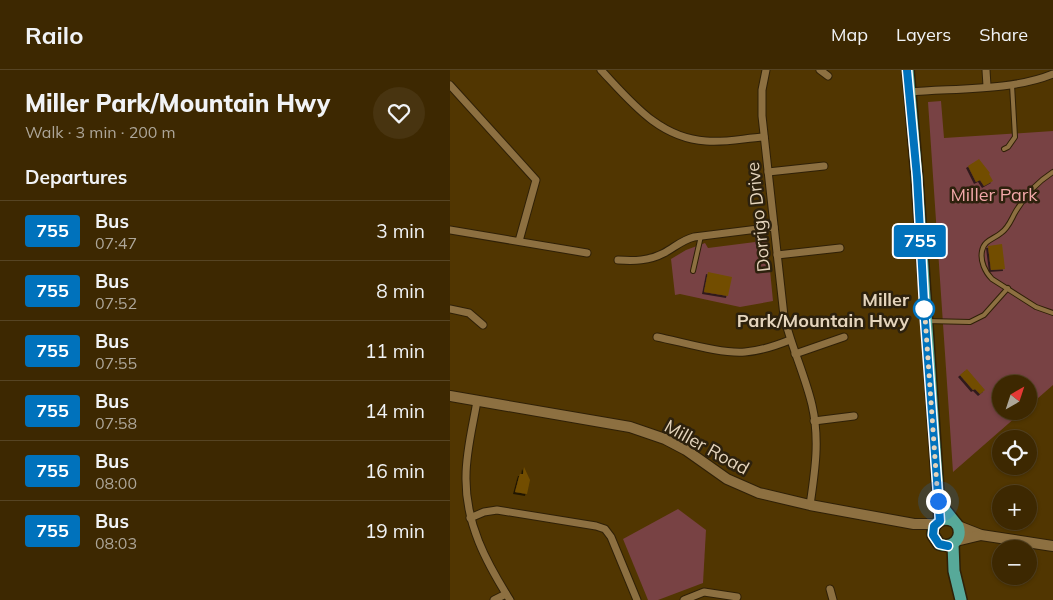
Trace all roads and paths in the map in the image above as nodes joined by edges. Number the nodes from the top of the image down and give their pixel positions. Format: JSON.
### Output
{"nodes":[{"id":1,"x":602,"y":70,"type":"edge"},
{"id":2,"x":765,"y":70,"type":"edge"},
{"id":3,"x":820,"y":70,"type":"edge"},
{"id":4,"x":908,"y":70,"type":"edge"},
{"id":5,"x":986,"y":70,"type":"edge"},
{"id":6,"x":1053,"y":74,"type":"edge"},
{"id":7,"x":828,"y":76,"type":"dead end"},
{"id":8,"x":450,"y":85,"type":"edge"},
{"id":9,"x":1012,"y":85,"type":"junction"},
{"id":10,"x":987,"y":86,"type":"junction"},
{"id":11,"x":909,"y":92,"type":"junction"},
{"id":12,"x":764,"y":137,"type":"junction"},
{"id":13,"x":1004,"y":149,"type":"dead end"},
{"id":14,"x":824,"y":166,"type":"dead end"},
{"id":15,"x":768,"y":172,"type":"junction"},
{"id":16,"x":1053,"y":172,"type":"edge"},
{"id":17,"x":774,"y":227,"type":"junction"},
{"id":18,"x":450,"y":230,"type":"edge"},
{"id":19,"x":701,"y":236,"type":"junction"},
{"id":20,"x":520,"y":241,"type":"junction"},
{"id":21,"x":840,"y":248,"type":"dead end"},
{"id":22,"x":586,"y":253,"type":"dead end"},
{"id":23,"x":777,"y":255,"type":"junction"},
{"id":24,"x":618,"y":260,"type":"dead end"},
{"id":25,"x":693,"y":271,"type":"dead end"},
{"id":26,"x":1008,"y":288,"type":"junction"},
{"id":27,"x":450,"y":309,"type":"edge"},
{"id":28,"x":1053,"y":313,"type":"edge"},
{"id":29,"x":925,"y":320,"type":"junction"},
{"id":30,"x":483,"y":325,"type":"dead end"},
{"id":31,"x":657,"y":337,"type":"dead end"},
{"id":32,"x":844,"y":337,"type":"dead end"},
{"id":33,"x":790,"y":340,"type":"junction"},
{"id":34,"x":795,"y":354,"type":"junction"},
{"id":35,"x":450,"y":396,"type":"edge"},
{"id":36,"x":477,"y":401,"type":"junction"},
{"id":37,"x":854,"y":416,"type":"dead end"},
{"id":38,"x":814,"y":421,"type":"junction"},
{"id":39,"x":938,"y":501,"type":"junction"},
{"id":40,"x":810,"y":505,"type":"junction"},
{"id":41,"x":470,"y":518,"type":"junction"},
{"id":42,"x":938,"y":522,"type":"junction"},
{"id":43,"x":955,"y":523,"type":"junction"},
{"id":44,"x":918,"y":525,"type":"junction"},
{"id":45,"x":933,"y":535,"type":"junction"},
{"id":46,"x":981,"y":535,"type":"junction"},
{"id":47,"x":951,"y":544,"type":"junction"},
{"id":48,"x":1053,"y":546,"type":"edge"},
{"id":49,"x":830,"y":589,"type":"dead end"},
{"id":50,"x":508,"y":597,"type":"edge"},
{"id":51,"x":737,"y":597,"type":"dead end"},
{"id":52,"x":494,"y":600,"type":"edge"},
{"id":53,"x":637,"y":600,"type":"edge"},
{"id":54,"x":684,"y":600,"type":"edge"},
{"id":55,"x":833,"y":600,"type":"edge"},
{"id":56,"x":960,"y":600,"type":"edge"}],
"edges":[{"from":1,"to":12,"type":"street"},
{"from":2,"to":12,"type":"street","name":"Dorrigo Drive"},
{"from":3,"to":7,"type":"street"},
{"from":4,"to":11,"type":"main road"},
{"from":5,"to":10,"type":"street"},
{"from":6,"to":9,"type":"street"},
{"from":8,"to":20,"type":"street"},
{"from":9,"to":10,"type":"street"},
{"from":9,"to":13,"type":"lane"},
{"from":10,"to":11,"type":"street"},
{"from":11,"to":29,"type":"main road"},
{"from":12,"to":15,"type":"street","name":"Dorrigo Drive"},
{"from":14,"to":15,"type":"street"},
{"from":15,"to":17,"type":"street","name":"Dorrigo Drive"},
{"from":16,"to":26,"type":"lane"},
{"from":17,"to":19,"type":"street"},
{"from":17,"to":23,"type":"street","name":"Dorrigo Drive"},
{"from":18,"to":20,"type":"street"},
{"from":19,"to":24,"type":"street"},
{"from":19,"to":25,"type":"lane"},
{"from":20,"to":22,"type":"street"},
{"from":21,"to":23,"type":"street"},
{"from":23,"to":33,"type":"street","name":"Dorrigo Drive"},
{"from":26,"to":28,"type":"lane"},
{"from":26,"to":29,"type":"lane"},
{"from":27,"to":30,"type":"street"},
{"from":29,"to":39,"type":"main road"},
{"from":31,"to":33,"type":"street"},
{"from":32,"to":34,"type":"street"},
{"from":33,"to":34,"type":"street","name":"Dorrigo Drive"},
{"from":34,"to":38,"type":"street","name":"Dorrigo Drive"},
{"from":35,"to":36,"type":"main road","name":"Miller Road"},
{"from":36,"to":40,"type":"main road","name":"Miller Road"},
{"from":36,"to":41,"type":"street"},
{"from":37,"to":38,"type":"street"},
{"from":38,"to":40,"type":"street","name":"Dorrigo Drive"},
{"from":39,"to":42,"type":"main road"},
{"from":39,"to":43,"type":"main road"},
{"from":40,"to":44,"type":"main road","name":"Miller Road"},
{"from":41,"to":50,"type":"street"},
{"from":41,"to":53,"type":"street"},
{"from":42,"to":43,"type":"main road"},
{"from":42,"to":44,"type":"main road","name":"Miller Road"},
{"from":42,"to":45,"type":"main road"},
{"from":43,"to":46,"type":"main road"},
{"from":43,"to":47,"type":"main road"},
{"from":44,"to":45,"type":"main road","name":"Miller Road"},
{"from":45,"to":47,"type":"main road"},
{"from":46,"to":47,"type":"main road"},
{"from":46,"to":48,"type":"main road"},
{"from":47,"to":56,"type":"main road"},
{"from":49,"to":55,"type":"street"},
{"from":50,"to":52,"type":"street"},
{"from":51,"to":54,"type":"street"}]}
